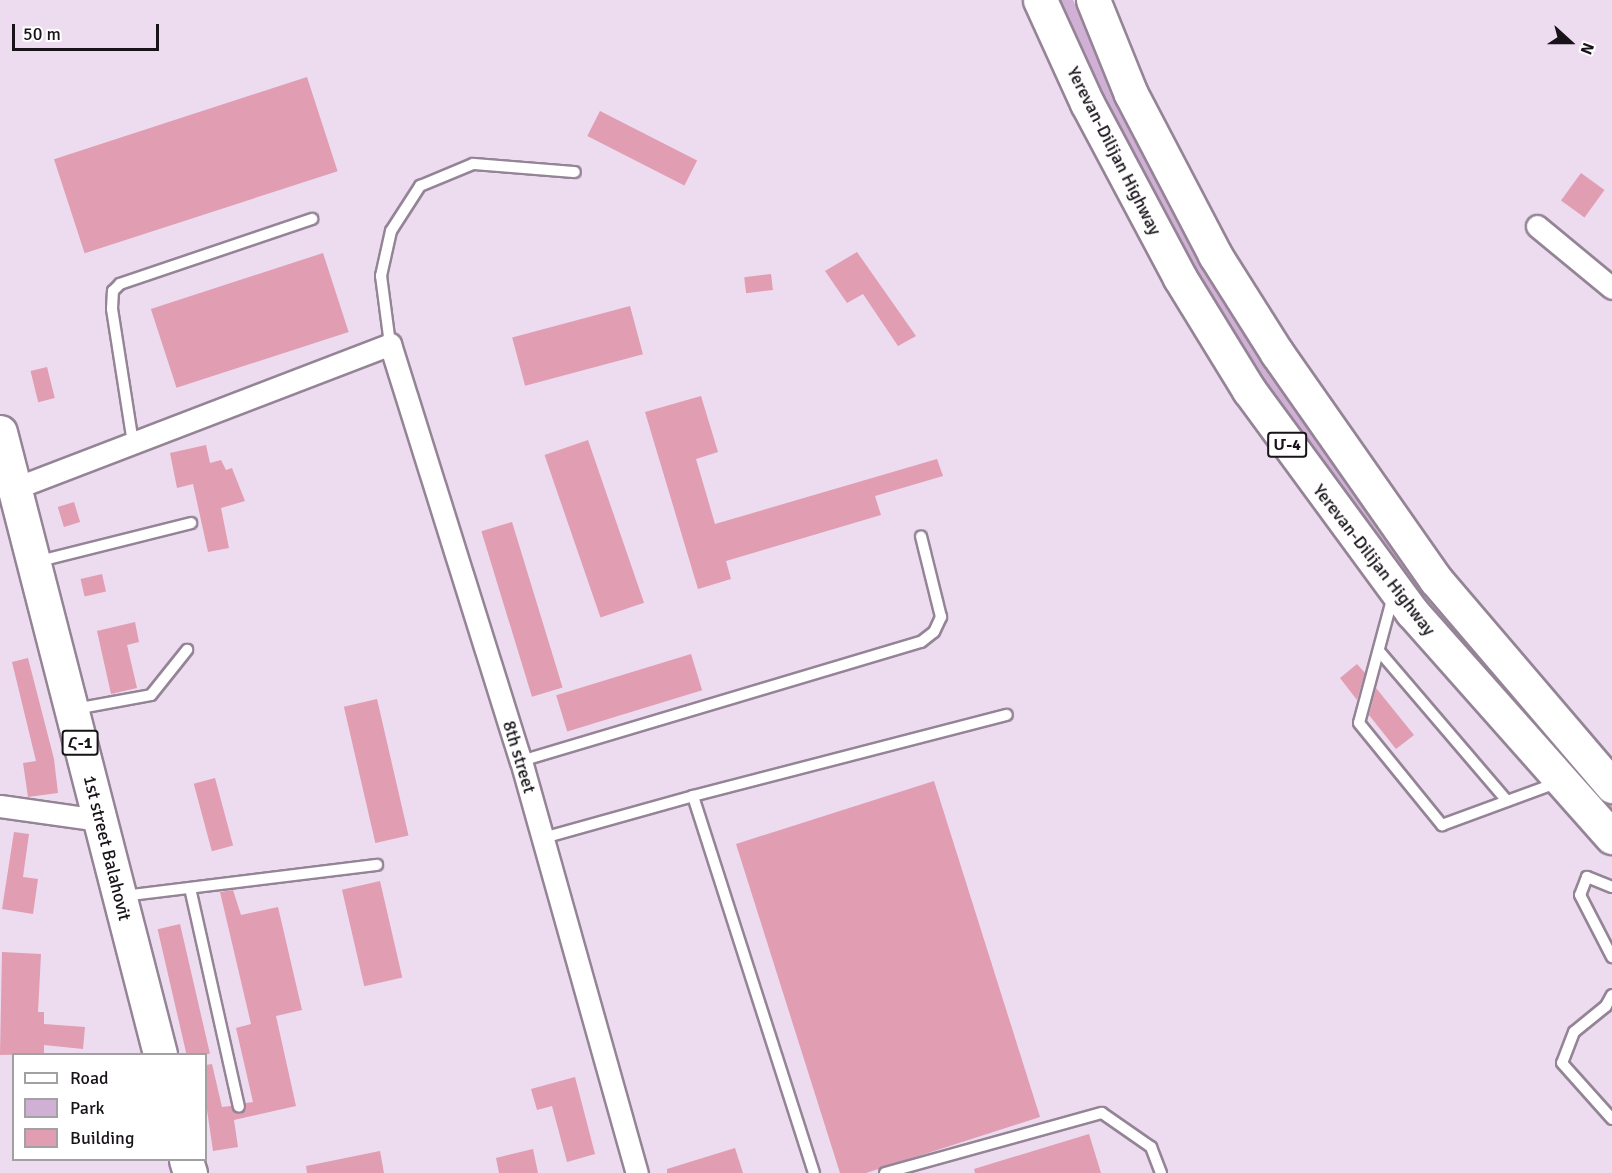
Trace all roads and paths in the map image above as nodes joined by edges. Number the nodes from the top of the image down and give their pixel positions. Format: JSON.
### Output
{"nodes":[{"id":1,"x":1040,"y":0,"type":"edge"},
{"id":2,"x":1093,"y":0,"type":"edge"},
{"id":3,"x":575,"y":172,"type":"dead end"},
{"id":4,"x":312,"y":219,"type":"dead end"},
{"id":5,"x":1537,"y":226,"type":"dead end"},
{"id":6,"x":1612,"y":288,"type":"edge"},
{"id":7,"x":390,"y":344,"type":"junction"},
{"id":8,"x":0,"y":432,"type":"edge"},
{"id":9,"x":133,"y":443,"type":"junction"},
{"id":10,"x":13,"y":489,"type":"junction"},
{"id":11,"x":191,"y":523,"type":"dead end"},
{"id":12,"x":921,"y":536,"type":"dead end"},
{"id":13,"x":33,"y":563,"type":"junction"},
{"id":14,"x":1395,"y":590,"type":"junction"},
{"id":15,"x":187,"y":650,"type":"dead end"},
{"id":16,"x":1379,"y":651,"type":"junction"},
{"id":17,"x":71,"y":710,"type":"junction"},
{"id":18,"x":1007,"y":716,"type":"dead end"},
{"id":19,"x":521,"y":761,"type":"junction"},
{"id":20,"x":1561,"y":782,"type":"junction"},
{"id":21,"x":1612,"y":786,"type":"edge"},
{"id":22,"x":693,"y":796,"type":"junction"},
{"id":23,"x":1507,"y":801,"type":"junction"},
{"id":24,"x":0,"y":806,"type":"edge"},
{"id":25,"x":100,"y":820,"type":"junction"},
{"id":26,"x":1612,"y":837,"type":"edge"},
{"id":27,"x":543,"y":838,"type":"junction"},
{"id":28,"x":377,"y":865,"type":"dead end"},
{"id":29,"x":1612,"y":887,"type":"edge"},
{"id":30,"x":190,"y":888,"type":"junction"},
{"id":31,"x":120,"y":896,"type":"junction"},
{"id":32,"x":1612,"y":957,"type":"edge"},
{"id":33,"x":1612,"y":995,"type":"edge"},
{"id":34,"x":160,"y":1053,"type":"edge"},
{"id":35,"x":239,"y":1107,"type":"dead end"},
{"id":36,"x":1612,"y":1119,"type":"edge"},
{"id":37,"x":637,"y":1173,"type":"edge"},
{"id":38,"x":814,"y":1173,"type":"edge"},
{"id":39,"x":885,"y":1173,"type":"edge"},
{"id":40,"x":1161,"y":1173,"type":"edge"}],
"edges":[{"from":1,"to":14,"type":"main road","name":"Yerevan-Dilijan Highway","number":"Մ-4"},
{"from":2,"to":21,"type":"main road","name":"Yerevan-Dilijan Highway","number":"Մ-4"},
{"from":3,"to":7,"type":"lane"},
{"from":4,"to":9,"type":"lane"},
{"from":5,"to":6,"type":"street"},
{"from":7,"to":9,"type":"street"},
{"from":7,"to":19,"type":"street","name":"8th street"},
{"from":8,"to":10,"type":"main road","name":"1st street Balahovit","number":"Հ-1"},
{"from":9,"to":10,"type":"street"},
{"from":10,"to":13,"type":"main road","name":"1st street Balahovit","number":"Հ-1"},
{"from":11,"to":13,"type":"lane"},
{"from":12,"to":19,"type":"lane"},
{"from":13,"to":17,"type":"main road","name":"1st street Balahovit","number":"Հ-1"},
{"from":14,"to":16,"type":"lane"},
{"from":14,"to":20,"type":"main road","name":"Yerevan-Dilijan Highway","number":"Մ-4"},
{"from":15,"to":17,"type":"lane"},
{"from":16,"to":23,"type":"lane"},
{"from":16,"to":23,"type":"lane"},
{"from":17,"to":25,"type":"main road","name":"1st street Balahovit","number":"Հ-1"},
{"from":18,"to":22,"type":"lane"},
{"from":19,"to":27,"type":"street","name":"8th street"},
{"from":20,"to":23,"type":"lane"},
{"from":20,"to":26,"type":"main road","name":"Yerevan-Dilijan Highway","number":"Մ-4"},
{"from":22,"to":27,"type":"lane"},
{"from":22,"to":38,"type":"lane"},
{"from":24,"to":25,"type":"street"},
{"from":25,"to":31,"type":"main road","name":"1st street Balahovit","number":"Հ-1"},
{"from":27,"to":37,"type":"street","name":"8th street"},
{"from":28,"to":30,"type":"lane"},
{"from":29,"to":32,"type":"lane"},
{"from":30,"to":31,"type":"lane"},
{"from":30,"to":35,"type":"lane"},
{"from":31,"to":34,"type":"main road","name":"1st street Balahovit","number":"Հ-1"},
{"from":33,"to":36,"type":"lane"},
{"from":39,"to":40,"type":"lane"}]}
